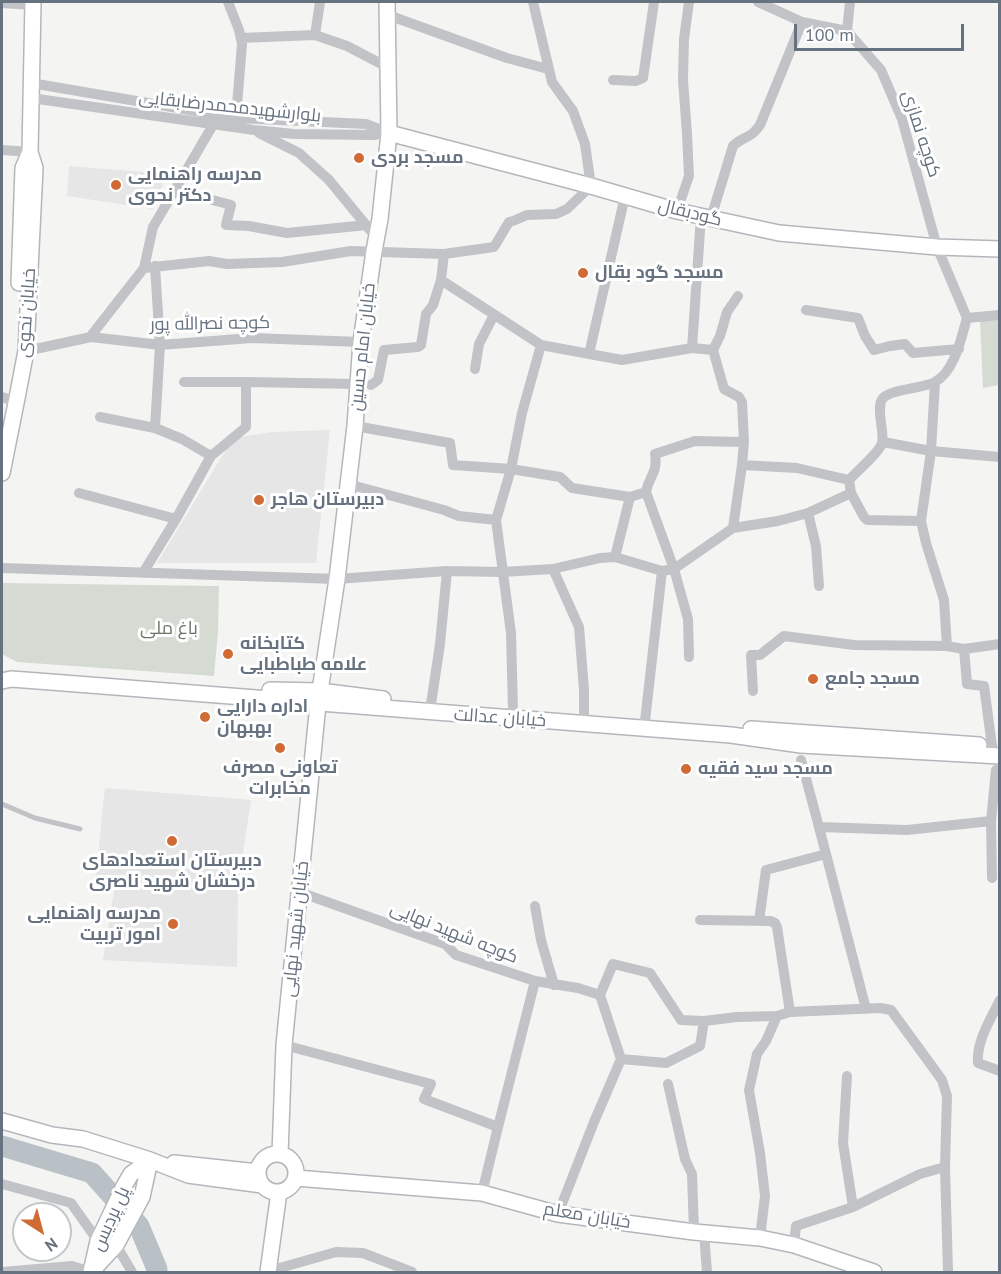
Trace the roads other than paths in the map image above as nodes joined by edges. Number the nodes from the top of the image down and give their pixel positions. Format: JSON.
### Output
{"nodes":[{"id":1,"x":228,"y":2,"type":"edge"},
{"id":2,"x":321,"y":2,"type":"edge"},
{"id":3,"x":533,"y":2,"type":"edge"},
{"id":4,"x":654,"y":2,"type":"edge"},
{"id":5,"x":689,"y":2,"type":"edge"},
{"id":6,"x":758,"y":2,"type":"edge"},
{"id":7,"x":850,"y":2,"type":"edge"},
{"id":8,"x":2,"y":3,"type":"edge"},
{"id":9,"x":33,"y":3,"type":"edge"},
{"id":10,"x":387,"y":8,"type":"edge"},
{"id":11,"x":802,"y":22,"type":"junction"},
{"id":12,"x":847,"y":31,"type":"junction"},
{"id":13,"x":315,"y":35,"type":"junction"},
{"id":14,"x":241,"y":38,"type":"junction"},
{"id":15,"x":389,"y":68,"type":"junction"},
{"id":16,"x":548,"y":69,"type":"junction"},
{"id":17,"x":613,"y":80,"type":"dead end"},
{"id":18,"x":31,"y":90,"type":"junction"},
{"id":19,"x":236,"y":118,"type":"junction"},
{"id":20,"x":213,"y":125,"type":"junction"},
{"id":21,"x":254,"y":130,"type":"junction"},
{"id":22,"x":388,"y":133,"type":"junction"},
{"id":23,"x":2,"y":150,"type":"edge"},
{"id":24,"x":30,"y":152,"type":"junction"},
{"id":25,"x":591,"y":186,"type":"junction"},
{"id":26,"x":176,"y":190,"type":"junction"},
{"id":27,"x":625,"y":196,"type":"junction"},
{"id":28,"x":677,"y":211,"type":"junction"},
{"id":29,"x":706,"y":217,"type":"junction"},
{"id":30,"x":367,"y":225,"type":"junction"},
{"id":31,"x":375,"y":245,"type":"junction"},
{"id":32,"x":937,"y":247,"type":"junction"},
{"id":33,"x":999,"y":249,"type":"edge"},
{"id":34,"x":444,"y":254,"type":"junction"},
{"id":35,"x":149,"y":267,"type":"junction"},
{"id":36,"x":441,"y":280,"type":"junction"},
{"id":37,"x":738,"y":296,"type":"dead end"},
{"id":38,"x":806,"y":310,"type":"dead end"},
{"id":39,"x":494,"y":315,"type":"junction"},
{"id":40,"x":999,"y":315,"type":"edge"},
{"id":41,"x":967,"y":318,"type":"junction"},
{"id":42,"x":90,"y":337,"type":"junction"},
{"id":43,"x":361,"y":342,"type":"junction"},
{"id":44,"x":160,"y":345,"type":"junction"},
{"id":45,"x":541,"y":345,"type":"junction"},
{"id":46,"x":692,"y":348,"type":"junction"},
{"id":47,"x":959,"y":349,"type":"junction"},
{"id":48,"x":713,"y":350,"type":"junction"},
{"id":49,"x":26,"y":351,"type":"junction"},
{"id":50,"x":589,"y":354,"type":"junction"},
{"id":51,"x":475,"y":369,"type":"dead end"},
{"id":52,"x":184,"y":382,"type":"dead end"},
{"id":53,"x":246,"y":382,"type":"junction"},
{"id":54,"x":935,"y":382,"type":"junction"},
{"id":55,"x":364,"y":385,"type":"junction"},
{"id":56,"x":5,"y":398,"type":"edge"},
{"id":57,"x":100,"y":417,"type":"dead end"},
{"id":58,"x":355,"y":426,"type":"junction"},
{"id":59,"x":155,"y":428,"type":"junction"},
{"id":60,"x":2,"y":430,"type":"edge"},
{"id":61,"x":744,"y":442,"type":"junction"},
{"id":62,"x":883,"y":442,"type":"junction"},
{"id":63,"x":931,"y":451,"type":"junction"},
{"id":64,"x":210,"y":456,"type":"junction"},
{"id":65,"x":999,"y":457,"type":"edge"},
{"id":66,"x":742,"y":465,"type":"junction"},
{"id":67,"x":511,"y":469,"type":"junction"},
{"id":68,"x":2,"y":473,"type":"edge"},
{"id":69,"x":849,"y":480,"type":"junction"},
{"id":70,"x":348,"y":484,"type":"junction"},
{"id":71,"x":646,"y":492,"type":"junction"},
{"id":72,"x":79,"y":493,"type":"dead end"},
{"id":73,"x":851,"y":493,"type":"junction"},
{"id":74,"x":630,"y":497,"type":"junction"},
{"id":75,"x":808,"y":513,"type":"junction"},
{"id":76,"x":176,"y":519,"type":"junction"},
{"id":77,"x":495,"y":520,"type":"junction"},
{"id":78,"x":921,"y":521,"type":"junction"},
{"id":79,"x":733,"y":528,"type":"junction"},
{"id":80,"x":615,"y":557,"type":"junction"},
{"id":81,"x":2,"y":568,"type":"edge"},
{"id":82,"x":553,"y":569,"type":"junction"},
{"id":83,"x":674,"y":569,"type":"junction"},
{"id":84,"x":447,"y":571,"type":"junction"},
{"id":85,"x":662,"y":571,"type":"junction"},
{"id":86,"x":502,"y":572,"type":"junction"},
{"id":87,"x":143,"y":573,"type":"junction"},
{"id":88,"x":337,"y":579,"type":"junction"},
{"id":89,"x":819,"y":586,"type":"dead end"},
{"id":90,"x":999,"y":644,"type":"edge"},
{"id":91,"x":947,"y":646,"type":"junction"},
{"id":92,"x":964,"y":649,"type":"junction"},
{"id":93,"x":689,"y":657,"type":"dead end"},
{"id":94,"x":2,"y":668,"type":"edge"},
{"id":95,"x":2,"y":681,"type":"edge"},
{"id":96,"x":753,"y":691,"type":"dead end"},
{"id":97,"x":319,"y":697,"type":"junction"},
{"id":98,"x":431,"y":704,"type":"junction"},
{"id":99,"x":513,"y":711,"type":"junction"},
{"id":100,"x":584,"y":717,"type":"junction"},
{"id":101,"x":645,"y":721,"type":"junction"},
{"id":102,"x":997,"y":754,"type":"edge"},
{"id":103,"x":801,"y":760,"type":"dead end"},
{"id":104,"x":2,"y":804,"type":"edge"},
{"id":105,"x":991,"y":821,"type":"junction"},
{"id":106,"x":819,"y":828,"type":"junction"},
{"id":107,"x":80,"y":829,"type":"dead end"},
{"id":108,"x":826,"y":854,"type":"junction"},
{"id":109,"x":992,"y":878,"type":"dead end"},
{"id":110,"x":299,"y":892,"type":"junction"},
{"id":111,"x":535,"y":906,"type":"dead end"},
{"id":112,"x":700,"y":920,"type":"dead end"},
{"id":113,"x":759,"y":921,"type":"junction"},
{"id":114,"x":535,"y":981,"type":"junction"},
{"id":115,"x":554,"y":985,"type":"junction"},
{"id":116,"x":600,"y":995,"type":"junction"},
{"id":117,"x":999,"y":1000,"type":"edge"},
{"id":118,"x":866,"y":1009,"type":"junction"},
{"id":119,"x":790,"y":1012,"type":"junction"},
{"id":120,"x":777,"y":1016,"type":"junction"},
{"id":121,"x":704,"y":1021,"type":"junction"},
{"id":122,"x":285,"y":1045,"type":"junction"},
{"id":123,"x":621,"y":1059,"type":"junction"},
{"id":124,"x":999,"y":1071,"type":"edge"},
{"id":125,"x":847,"y":1076,"type":"dead end"},
{"id":126,"x":668,"y":1084,"type":"dead end"},
{"id":127,"x":2,"y":1115,"type":"edge"},
{"id":128,"x":2,"y":1121,"type":"edge"},
{"id":129,"x":24,"y":1127,"type":"junction"},
{"id":130,"x":498,"y":1128,"type":"junction"},
{"id":131,"x":280,"y":1154,"type":"junction"},
{"id":132,"x":150,"y":1160,"type":"junction"},
{"id":133,"x":945,"y":1167,"type":"junction"},
{"id":134,"x":260,"y":1178,"type":"junction"},
{"id":135,"x":296,"y":1178,"type":"junction"},
{"id":136,"x":2,"y":1184,"type":"edge"},
{"id":137,"x":279,"y":1192,"type":"junction"},
{"id":138,"x":482,"y":1193,"type":"junction"},
{"id":139,"x":853,"y":1207,"type":"junction"},
{"id":140,"x":558,"y":1214,"type":"junction"},
{"id":141,"x":699,"y":1232,"type":"junction"},
{"id":142,"x":99,"y":1237,"type":"junction"},
{"id":143,"x":760,"y":1238,"type":"junction"},
{"id":144,"x":118,"y":1242,"type":"junction"},
{"id":145,"x":794,"y":1245,"type":"junction"},
{"id":146,"x":2,"y":1272,"type":"edge"},
{"id":147,"x":91,"y":1272,"type":"edge"},
{"id":148,"x":132,"y":1272,"type":"edge"},
{"id":149,"x":269,"y":1272,"type":"edge"},
{"id":150,"x":412,"y":1272,"type":"edge"},
{"id":151,"x":707,"y":1272,"type":"edge"},
{"id":152,"x":874,"y":1272,"type":"edge"},
{"id":153,"x":948,"y":1272,"type":"edge"}],
"edges":[{"from":1,"to":14,"type":"street"},
{"from":2,"to":13,"type":"street"},
{"from":3,"to":16,"type":"street"},
{"from":4,"to":17,"type":"street"},
{"from":5,"to":28,"type":"street"},
{"from":6,"to":11,"type":"street"},
{"from":7,"to":12,"type":"street"},
{"from":8,"to":9,"type":"street"},
{"from":9,"to":18,"type":"main road","name":"خیابان نحوی"},
{"from":10,"to":15,"type":"main road","name":"خیابان امام حسین"},
{"from":10,"to":16,"type":"street"},
{"from":11,"to":12,"type":"street"},
{"from":11,"to":29,"type":"street"},
{"from":12,"to":32,"type":"street","name":"کوچه نمازی"},
{"from":13,"to":14,"type":"street"},
{"from":13,"to":15,"type":"street"},
{"from":14,"to":19,"type":"street"},
{"from":15,"to":22,"type":"main road","name":"خیابان امام حسین"},
{"from":16,"to":25,"type":"street"},
{"from":18,"to":19,"type":"street","name":"بلوارشهیدمحمدرضابقایی"},
{"from":18,"to":20,"type":"street","name":"بلوارشهیدمحمدرضابقایی"},
{"from":18,"to":24,"type":"main road","name":"خیابان نحوی"},
{"from":19,"to":22,"type":"street","name":"بلوارشهیدمحمدرضابقایی"},
{"from":20,"to":21,"type":"street","name":"بلوارشهیدمحمدرضابقایی"},
{"from":20,"to":26,"type":"street"},
{"from":21,"to":22,"type":"street","name":"بلوارشهیدمحمدرضابقایی"},
{"from":21,"to":30,"type":"street"},
{"from":22,"to":25,"type":"main road","name":"گودبقال"},
{"from":22,"to":31,"type":"main road","name":"خیابان امام حسین"},
{"from":23,"to":24,"type":"street"},
{"from":24,"to":49,"type":"main road","name":"خیابان نحوی"},
{"from":24,"to":56,"type":"main road","name":"خیابان نحوی"},
{"from":25,"to":27,"type":"main road","name":"گودبقال"},
{"from":25,"to":34,"type":"street"},
{"from":26,"to":30,"type":"street"},
{"from":26,"to":35,"type":"street"},
{"from":27,"to":28,"type":"main road","name":"گودبقال"},
{"from":27,"to":50,"type":"street"},
{"from":28,"to":29,"type":"main road","name":"گودبقال"},
{"from":29,"to":32,"type":"main road","name":"گودبقال"},
{"from":29,"to":46,"type":"street"},
{"from":30,"to":31,"type":"street"},
{"from":31,"to":34,"type":"street"},
{"from":31,"to":35,"type":"street"},
{"from":31,"to":43,"type":"main road","name":"خیابان امام حسین"},
{"from":32,"to":33,"type":"main road","name":"گودبقال"},
{"from":32,"to":41,"type":"street","name":"کوچه نمازی"},
{"from":34,"to":36,"type":"street"},
{"from":35,"to":42,"type":"street"},
{"from":35,"to":44,"type":"street"},
{"from":36,"to":39,"type":"street"},
{"from":36,"to":55,"type":"street"},
{"from":37,"to":48,"type":"street"},
{"from":38,"to":47,"type":"street"},
{"from":39,"to":45,"type":"street"},
{"from":39,"to":51,"type":"street"},
{"from":40,"to":41,"type":"street"},
{"from":41,"to":47,"type":"street"},
{"from":42,"to":44,"type":"street","name":"کوچه نصرالله پور"},
{"from":42,"to":49,"type":"street","name":"کوچه نصرالله پور"},
{"from":43,"to":44,"type":"street","name":"کوچه نصرالله پور"},
{"from":43,"to":55,"type":"main road","name":"خیابان امام حسین"},
{"from":44,"to":59,"type":"street"},
{"from":45,"to":50,"type":"street"},
{"from":45,"to":67,"type":"street"},
{"from":46,"to":48,"type":"street"},
{"from":46,"to":50,"type":"street"},
{"from":47,"to":54,"type":"street"},
{"from":48,"to":61,"type":"street"},
{"from":49,"to":68,"type":"main road","name":"خیابان نحوی"},
{"from":52,"to":53,"type":"street"},
{"from":53,"to":55,"type":"street"},
{"from":53,"to":64,"type":"street"},
{"from":54,"to":62,"type":"street"},
{"from":54,"to":63,"type":"street"},
{"from":55,"to":58,"type":"main road","name":"خیابان امام حسین"},
{"from":56,"to":60,"type":"main road","name":"خیابان نحوی"},
{"from":57,"to":59,"type":"street"},
{"from":58,"to":67,"type":"street"},
{"from":58,"to":70,"type":"main road","name":"خیابان امام حسین"},
{"from":59,"to":64,"type":"street"},
{"from":61,"to":66,"type":"street"},
{"from":61,"to":71,"type":"street"},
{"from":62,"to":63,"type":"street"},
{"from":62,"to":69,"type":"street"},
{"from":63,"to":65,"type":"street"},
{"from":63,"to":78,"type":"street"},
{"from":64,"to":76,"type":"street"},
{"from":66,"to":69,"type":"street"},
{"from":66,"to":79,"type":"street"},
{"from":67,"to":74,"type":"street"},
{"from":67,"to":77,"type":"street"},
{"from":69,"to":73,"type":"street"},
{"from":70,"to":77,"type":"street"},
{"from":70,"to":88,"type":"main road","name":"خیابان امام حسین"},
{"from":71,"to":74,"type":"street"},
{"from":71,"to":83,"type":"street"},
{"from":72,"to":76,"type":"street"},
{"from":73,"to":75,"type":"street"},
{"from":73,"to":78,"type":"street"},
{"from":74,"to":80,"type":"street"},
{"from":75,"to":79,"type":"street"},
{"from":75,"to":89,"type":"street"},
{"from":76,"to":87,"type":"street"},
{"from":77,"to":86,"type":"street"},
{"from":78,"to":91,"type":"street"},
{"from":79,"to":83,"type":"street"},
{"from":80,"to":82,"type":"street"},
{"from":80,"to":85,"type":"street"},
{"from":81,"to":87,"type":"street"},
{"from":82,"to":86,"type":"street"},
{"from":82,"to":100,"type":"street"},
{"from":83,"to":85,"type":"street"},
{"from":83,"to":93,"type":"street"},
{"from":84,"to":86,"type":"street"},
{"from":84,"to":88,"type":"street"},
{"from":84,"to":98,"type":"street"},
{"from":85,"to":101,"type":"street"},
{"from":86,"to":99,"type":"street"},
{"from":87,"to":88,"type":"street"},
{"from":88,"to":97,"type":"main road","name":"خیابان امام حسین"},
{"from":90,"to":92,"type":"street"},
{"from":91,"to":92,"type":"street"},
{"from":91,"to":96,"type":"street"},
{"from":92,"to":102,"type":"street"},
{"from":94,"to":97,"type":"main road","name":"خیابان عدالت"},
{"from":95,"to":97,"type":"main road","name":"خیابان عدالت"},
{"from":97,"to":98,"type":"main road","name":"خیابان عدالت"},
{"from":97,"to":102,"type":"main road","name":"خیابان عدالت"},
{"from":97,"to":110,"type":"main road","name":"خیابان شهید نهایی"},
{"from":98,"to":99,"type":"main road","name":"خیابان عدالت"},
{"from":99,"to":100,"type":"main road","name":"خیابان عدالت"},
{"from":100,"to":101,"type":"main road","name":"خیابان عدالت"},
{"from":101,"to":102,"type":"main road","name":"خیابان عدالت"},
{"from":102,"to":105,"type":"street"},
{"from":103,"to":106,"type":"street"},
{"from":104,"to":107,"type":"lane"},
{"from":105,"to":106,"type":"street"},
{"from":105,"to":109,"type":"street"},
{"from":106,"to":108,"type":"street"},
{"from":108,"to":113,"type":"street"},
{"from":108,"to":118,"type":"street"},
{"from":110,"to":114,"type":"street","name":"کوچه شهید نهایی"},
{"from":110,"to":122,"type":"main road","name":"خیابان شهید نهایی"},
{"from":111,"to":115,"type":"street"},
{"from":112,"to":113,"type":"street"},
{"from":113,"to":119,"type":"street"},
{"from":114,"to":115,"type":"street","name":"کوچه شهید نهایی"},
{"from":114,"to":130,"type":"street"},
{"from":115,"to":116,"type":"street","name":"کوچه شهید نهایی"},
{"from":116,"to":121,"type":"street"},
{"from":116,"to":123,"type":"street"},
{"from":117,"to":124,"type":"street"},
{"from":118,"to":119,"type":"street"},
{"from":118,"to":133,"type":"street"},
{"from":119,"to":120,"type":"street"},
{"from":120,"to":121,"type":"street"},
{"from":120,"to":143,"type":"street"},
{"from":121,"to":123,"type":"street"},
{"from":122,"to":130,"type":"street"},
{"from":122,"to":131,"type":"main road","name":"خیابان شهید نهایی"},
{"from":123,"to":140,"type":"street"},
{"from":125,"to":139,"type":"street"},
{"from":126,"to":141,"type":"street"},
{"from":127,"to":129,"type":"main road"},
{"from":128,"to":129,"type":"main road"},
{"from":129,"to":132,"type":"main road"},
{"from":130,"to":138,"type":"street"},
{"from":131,"to":134,"type":"main road"},
{"from":131,"to":135,"type":"main road"},
{"from":132,"to":134,"type":"main road"},
{"from":132,"to":142,"type":"main road","name":"پل پردیس"},
{"from":132,"to":144,"type":"main road","name":"پل پردیس"},
{"from":133,"to":139,"type":"street"},
{"from":133,"to":153,"type":"street"},
{"from":134,"to":137,"type":"main road"},
{"from":135,"to":137,"type":"main road"},
{"from":135,"to":138,"type":"main road","name":"خیابان معلم"},
{"from":136,"to":142,"type":"street"},
{"from":137,"to":149,"type":"main road"},
{"from":138,"to":140,"type":"main road","name":"خیابان معلم"},
{"from":139,"to":145,"type":"street"},
{"from":140,"to":141,"type":"main road","name":"خیابان معلم"},
{"from":141,"to":143,"type":"main road","name":"خیابان معلم"},
{"from":141,"to":151,"type":"street"},
{"from":142,"to":147,"type":"main road","name":"پل پردیس"},
{"from":143,"to":145,"type":"main road","name":"خیابان معلم"},
{"from":144,"to":147,"type":"main road","name":"پل پردیس"},
{"from":144,"to":148,"type":"street"},
{"from":145,"to":152,"type":"main road","name":"خیابان معلم"},
{"from":146,"to":147,"type":"street"},
{"from":149,"to":150,"type":"street"}]}
